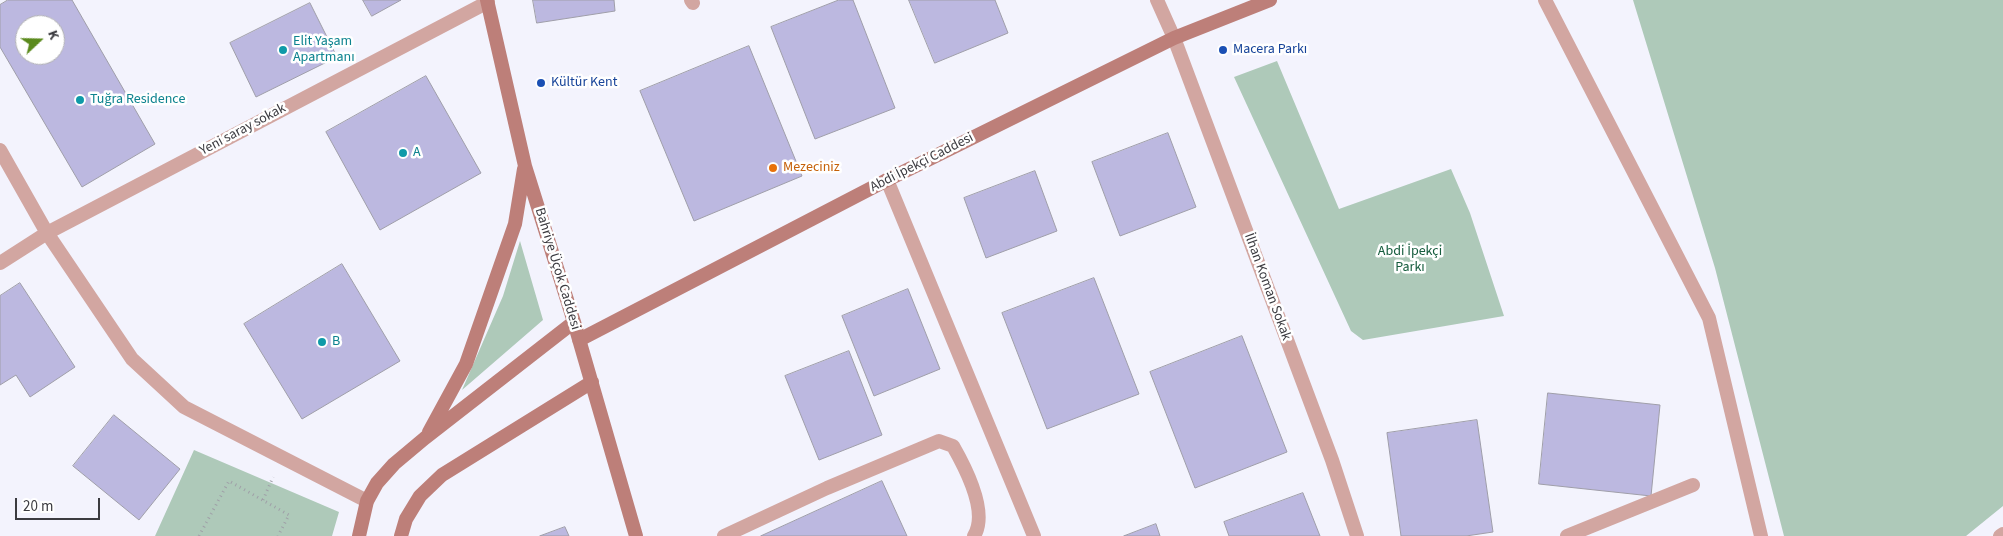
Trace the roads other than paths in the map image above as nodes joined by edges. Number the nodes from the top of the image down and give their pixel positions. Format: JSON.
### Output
{"nodes":[{"id":1,"x":1157,"y":0,"type":"edge"},
{"id":2,"x":1270,"y":0,"type":"edge"},
{"id":3,"x":1545,"y":0,"type":"edge"},
{"id":4,"x":487,"y":1,"type":"edge"},
{"id":5,"x":1174,"y":38,"type":"junction"},
{"id":6,"x":0,"y":150,"type":"edge"},
{"id":7,"x":525,"y":166,"type":"junction"},
{"id":8,"x":887,"y":180,"type":"junction"},
{"id":9,"x":47,"y":233,"type":"junction"},
{"id":10,"x":0,"y":263,"type":"edge"},
{"id":11,"x":574,"y":322,"type":"junction"},
{"id":12,"x":579,"y":340,"type":"junction"},
{"id":13,"x":592,"y":382,"type":"junction"},
{"id":14,"x":425,"y":438,"type":"junction"},
{"id":15,"x":1693,"y":485,"type":"dead end"},
{"id":16,"x":367,"y":501,"type":"junction"},
{"id":17,"x":359,"y":536,"type":"edge"},
{"id":18,"x":401,"y":536,"type":"edge"},
{"id":19,"x":636,"y":536,"type":"edge"},
{"id":20,"x":724,"y":536,"type":"edge"},
{"id":21,"x":974,"y":536,"type":"edge"},
{"id":22,"x":1034,"y":536,"type":"edge"},
{"id":23,"x":1357,"y":536,"type":"edge"},
{"id":24,"x":1566,"y":536,"type":"edge"},
{"id":25,"x":1761,"y":536,"type":"edge"}],
"edges":[{"from":1,"to":5,"type":"street","name":"İlhan Koman Sokak"},
{"from":2,"to":5,"type":"main road","name":"Abdi İpekçi Caddesi"},
{"from":3,"to":25,"type":"street"},
{"from":4,"to":7,"type":"main road","name":"Bahriye Üçok Caddesi"},
{"from":4,"to":9,"type":"street","name":"Yeni saray sokak"},
{"from":5,"to":8,"type":"main road","name":"Abdi İpekçi Caddesi"},
{"from":5,"to":23,"type":"street","name":"İlhan Koman Sokak"},
{"from":6,"to":9,"type":"street"},
{"from":7,"to":11,"type":"main road","name":"Bahriye Üçok Caddesi"},
{"from":7,"to":14,"type":"main road"},
{"from":8,"to":12,"type":"main road","name":"Abdi İpekçi Caddesi"},
{"from":8,"to":22,"type":"street"},
{"from":9,"to":10,"type":"street","name":"Yeni saray sokak"},
{"from":9,"to":16,"type":"street"},
{"from":11,"to":12,"type":"main road","name":"Bahriye Üçok Caddesi"},
{"from":11,"to":14,"type":"main road"},
{"from":12,"to":13,"type":"main road","name":"Bahriye Üçok Caddesi"},
{"from":13,"to":18,"type":"main road"},
{"from":13,"to":19,"type":"main road","name":"Bahriye Üçok Caddesi"},
{"from":14,"to":16,"type":"main road"},
{"from":15,"to":24,"type":"street"},
{"from":16,"to":17,"type":"main road"},
{"from":20,"to":21,"type":"street"}]}
